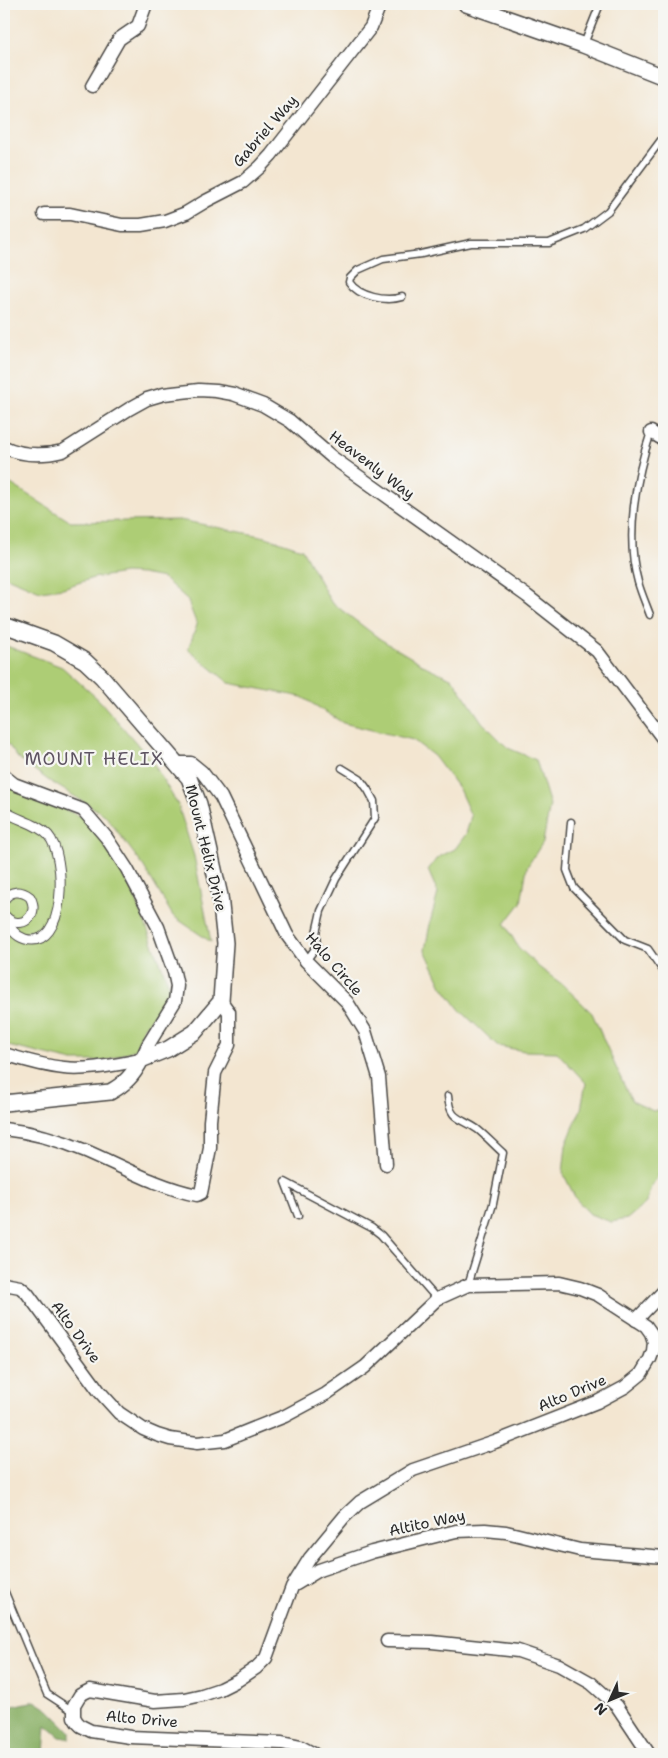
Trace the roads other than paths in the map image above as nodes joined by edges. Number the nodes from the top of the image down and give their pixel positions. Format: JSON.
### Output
{"nodes":[{"id":1,"x":146,"y":4,"type":"edge"},
{"id":2,"x":380,"y":4,"type":"edge"},
{"id":3,"x":466,"y":4,"type":"edge"},
{"id":4,"x":600,"y":4,"type":"edge"},
{"id":5,"x":584,"y":45,"type":"junction"},
{"id":6,"x":664,"y":77,"type":"edge"},
{"id":7,"x":92,"y":86,"type":"dead end"},
{"id":8,"x":664,"y":136,"type":"edge"},
{"id":9,"x":44,"y":214,"type":"dead end"},
{"id":10,"x":402,"y":297,"type":"dead end"},
{"id":11,"x":651,"y":432,"type":"joint"},
{"id":12,"x":664,"y":440,"type":"edge"},
{"id":13,"x":4,"y":447,"type":"edge"},
{"id":14,"x":650,"y":615,"type":"dead end"},
{"id":15,"x":4,"y":625,"type":"edge"},
{"id":16,"x":664,"y":740,"type":"edge"},
{"id":17,"x":176,"y":764,"type":"junction"},
{"id":18,"x":342,"y":768,"type":"dead end"},
{"id":19,"x":4,"y":776,"type":"edge"},
{"id":20,"x":4,"y":811,"type":"edge"},
{"id":21,"x":571,"y":822,"type":"dead end"},
{"id":22,"x":4,"y":900,"type":"edge"},
{"id":23,"x":5,"y":916,"type":"edge"},
{"id":24,"x":306,"y":961,"type":"junction"},
{"id":25,"x":664,"y":972,"type":"edge"},
{"id":26,"x":221,"y":1001,"type":"junction"},
{"id":27,"x":4,"y":1054,"type":"edge"},
{"id":28,"x":141,"y":1060,"type":"junction"},
{"id":29,"x":448,"y":1096,"type":"dead end"},
{"id":30,"x":4,"y":1103,"type":"edge"},
{"id":31,"x":4,"y":1129,"type":"edge"},
{"id":32,"x":386,"y":1164,"type":"dead end"},
{"id":33,"x":298,"y":1216,"type":"dead end"},
{"id":34,"x":4,"y":1284,"type":"edge"},
{"id":35,"x":468,"y":1285,"type":"junction"},
{"id":36,"x":664,"y":1291,"type":"edge"},
{"id":37,"x":437,"y":1299,"type":"junction"},
{"id":38,"x":636,"y":1320,"type":"junction"},
{"id":39,"x":664,"y":1557,"type":"edge"},
{"id":40,"x":292,"y":1587,"type":"junction"},
{"id":41,"x":4,"y":1590,"type":"edge"},
{"id":42,"x":387,"y":1641,"type":"dead end"},
{"id":43,"x":74,"y":1711,"type":"junction"},
{"id":44,"x":314,"y":1754,"type":"edge"},
{"id":45,"x":649,"y":1754,"type":"edge"}],
"edges":[{"from":1,"to":7,"type":"street"},
{"from":2,"to":9,"type":"street","name":"Gabriel Way"},
{"from":3,"to":5,"type":"street"},
{"from":4,"to":5,"type":"lane"},
{"from":5,"to":6,"type":"street"},
{"from":8,"to":10,"type":"lane"},
{"from":11,"to":12,"type":"street"},
{"from":11,"to":14,"type":"lane"},
{"from":13,"to":16,"type":"street","name":"Heavenly Way"},
{"from":15,"to":17,"type":"street","name":"Mount Helix Drive"},
{"from":17,"to":24,"type":"street","name":"Halo Circle"},
{"from":17,"to":26,"type":"street","name":"Mount Helix Drive"},
{"from":18,"to":24,"type":"lane"},
{"from":19,"to":28,"type":"street"},
{"from":20,"to":23,"type":"street"},
{"from":21,"to":25,"type":"lane"},
{"from":22,"to":23,"type":"street"},
{"from":24,"to":32,"type":"street","name":"Halo Circle"},
{"from":26,"to":28,"type":"street"},
{"from":26,"to":31,"type":"street"},
{"from":27,"to":28,"type":"street"},
{"from":28,"to":30,"type":"street"},
{"from":29,"to":35,"type":"lane"},
{"from":33,"to":37,"type":"lane"},
{"from":34,"to":37,"type":"street","name":"Alto Drive"},
{"from":35,"to":37,"type":"street","name":"Alto Drive"},
{"from":35,"to":38,"type":"street","name":"Alto Drive"},
{"from":36,"to":38,"type":"street"},
{"from":38,"to":40,"type":"street","name":"Alto Drive"},
{"from":39,"to":40,"type":"street","name":"Altito Way"},
{"from":40,"to":43,"type":"street","name":"Alto Drive"},
{"from":41,"to":43,"type":"lane"},
{"from":42,"to":45,"type":"street"},
{"from":43,"to":44,"type":"street","name":"Alto Drive"}]}
